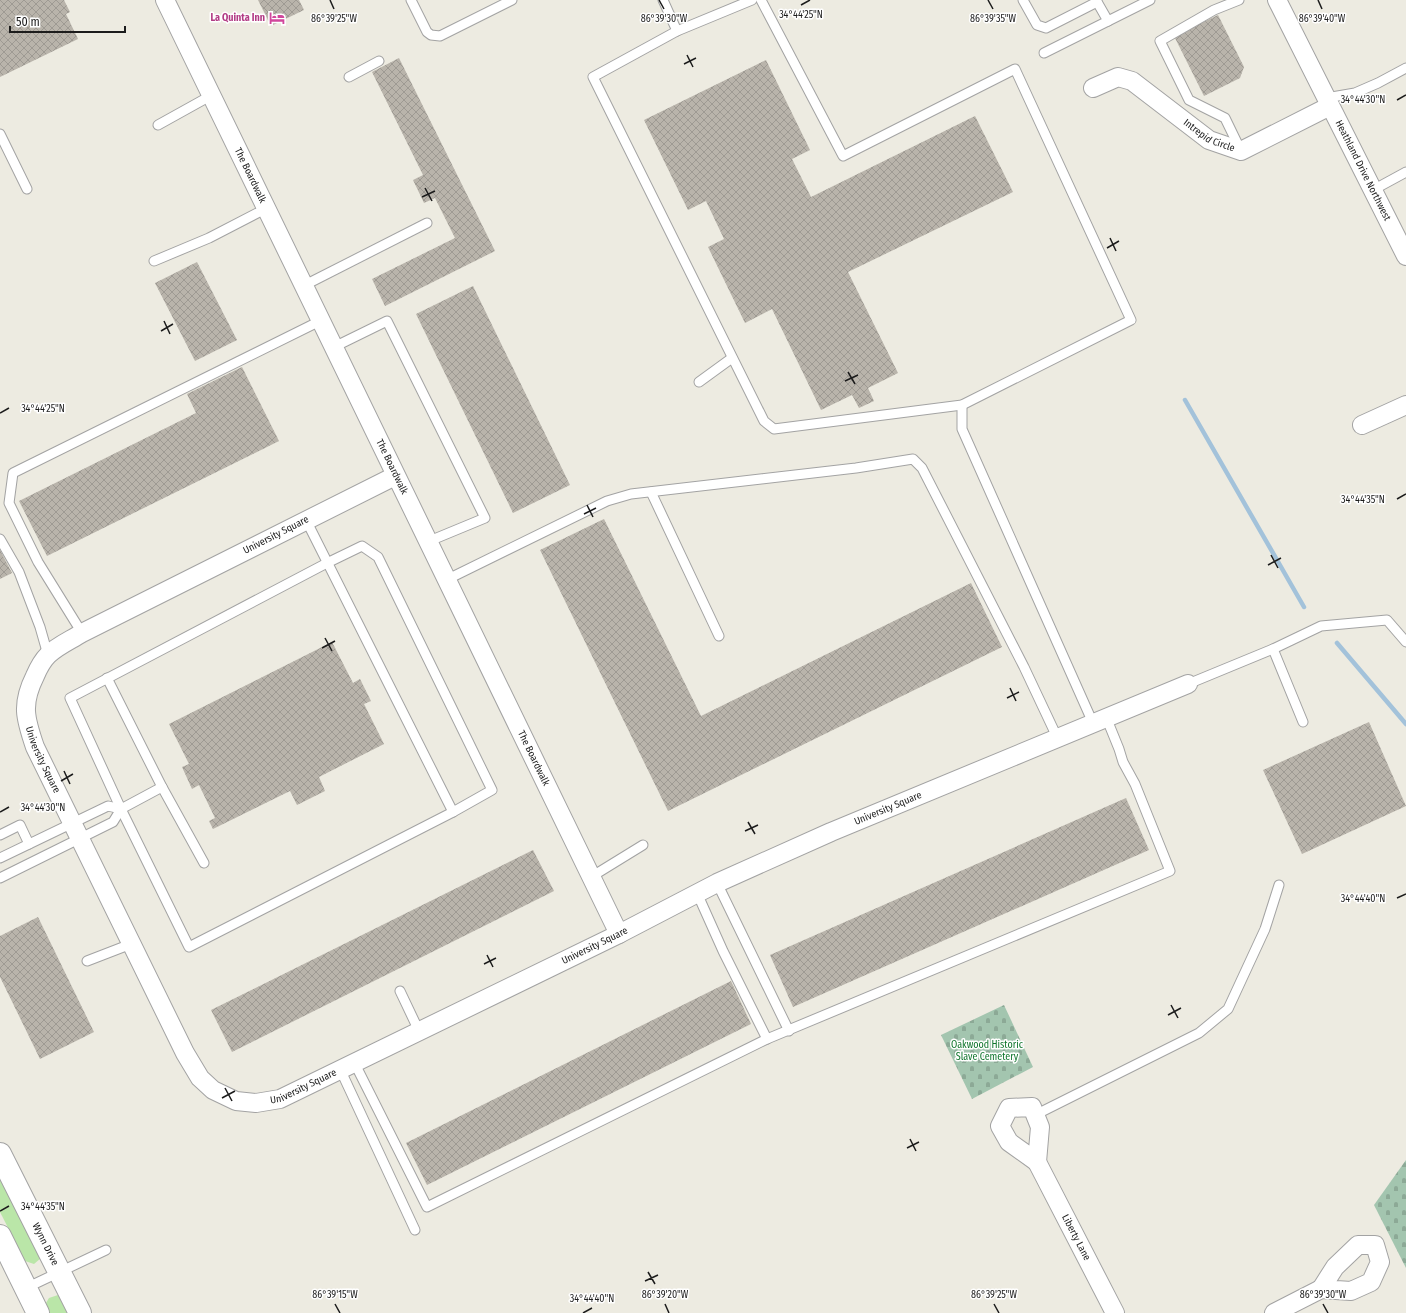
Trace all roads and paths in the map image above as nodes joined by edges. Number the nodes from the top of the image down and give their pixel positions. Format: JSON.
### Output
{"nodes":[{"id":1,"x":165,"y":0,"type":"edge"},
{"id":2,"x":411,"y":0,"type":"edge"},
{"id":3,"x":512,"y":0,"type":"edge"},
{"id":4,"x":663,"y":0,"type":"edge"},
{"id":5,"x":752,"y":0,"type":"edge"},
{"id":6,"x":761,"y":0,"type":"edge"},
{"id":7,"x":1023,"y":0,"type":"edge"},
{"id":8,"x":1150,"y":0,"type":"edge"},
{"id":9,"x":1239,"y":0,"type":"edge"},
{"id":10,"x":1277,"y":0,"type":"edge"},
{"id":11,"x":1097,"y":1,"type":"edge"},
{"id":12,"x":1108,"y":21,"type":"junction"},
{"id":13,"x":677,"y":31,"type":"junction"},
{"id":14,"x":1044,"y":53,"type":"dead end"},
{"id":15,"x":379,"y":61,"type":"dead end"},
{"id":16,"x":1406,"y":68,"type":"edge"},
{"id":17,"x":349,"y":77,"type":"dead end"},
{"id":18,"x":1093,"y":88,"type":"dead end"},
{"id":19,"x":212,"y":95,"type":"junction"},
{"id":20,"x":1328,"y":102,"type":"junction"},
{"id":21,"x":158,"y":125,"type":"dead end"},
{"id":22,"x":0,"y":134,"type":"edge"},
{"id":23,"x":1241,"y":152,"type":"junction"},
{"id":24,"x":1406,"y":172,"type":"edge"},
{"id":25,"x":27,"y":189,"type":"dead end"},
{"id":26,"x":1373,"y":190,"type":"junction"},
{"id":27,"x":267,"y":208,"type":"junction"},
{"id":28,"x":427,"y":223,"type":"dead end"},
{"id":29,"x":1406,"y":256,"type":"edge"},
{"id":30,"x":154,"y":261,"type":"dead end"},
{"id":31,"x":304,"y":285,"type":"junction"},
{"id":32,"x":322,"y":320,"type":"junction"},
{"id":33,"x":334,"y":347,"type":"junction"},
{"id":34,"x":732,"y":358,"type":"junction"},
{"id":35,"x":699,"y":382,"type":"dead end"},
{"id":36,"x":962,"y":405,"type":"junction"},
{"id":37,"x":1406,"y":405,"type":"edge"},
{"id":38,"x":1362,"y":425,"type":"dead end"},
{"id":39,"x":395,"y":476,"type":"junction"},
{"id":40,"x":651,"y":492,"type":"junction"},
{"id":41,"x":306,"y":520,"type":"junction"},
{"id":42,"x":0,"y":539,"type":"edge"},
{"id":43,"x":427,"y":542,"type":"junction"},
{"id":44,"x":327,"y":563,"type":"junction"},
{"id":45,"x":446,"y":580,"type":"junction"},
{"id":46,"x":82,"y":633,"type":"junction"},
{"id":47,"x":719,"y":636,"type":"dead end"},
{"id":48,"x":1406,"y":642,"type":"edge"},
{"id":49,"x":1273,"y":649,"type":"junction"},
{"id":50,"x":48,"y":655,"type":"junction"},
{"id":51,"x":107,"y":678,"type":"junction"},
{"id":52,"x":1188,"y":684,"type":"joint"},
{"id":53,"x":1099,"y":720,"type":"junction"},
{"id":54,"x":1303,"y":722,"type":"dead end"},
{"id":55,"x":1057,"y":737,"type":"junction"},
{"id":56,"x":162,"y":788,"type":"junction"},
{"id":57,"x":121,"y":809,"type":"junction"},
{"id":58,"x":453,"y":812,"type":"junction"},
{"id":59,"x":71,"y":823,"type":"junction"},
{"id":60,"x":0,"y":835,"type":"edge"},
{"id":61,"x":79,"y":839,"type":"junction"},
{"id":62,"x":29,"y":844,"type":"junction"},
{"id":63,"x":643,"y":845,"type":"dead end"},
{"id":64,"x":0,"y":858,"type":"edge"},
{"id":65,"x":204,"y":863,"type":"dead end"},
{"id":66,"x":591,"y":877,"type":"junction"},
{"id":67,"x":0,"y":878,"type":"edge"},
{"id":68,"x":717,"y":883,"type":"junction"},
{"id":69,"x":1279,"y":885,"type":"dead end"},
{"id":70,"x":697,"y":893,"type":"junction"},
{"id":71,"x":619,"y":934,"type":"junction"},
{"id":72,"x":131,"y":944,"type":"junction"},
{"id":73,"x":87,"y":961,"type":"dead end"},
{"id":74,"x":400,"y":991,"type":"dead end"},
{"id":75,"x":419,"y":1031,"type":"junction"},
{"id":76,"x":789,"y":1031,"type":"junction"},
{"id":77,"x":767,"y":1039,"type":"junction"},
{"id":78,"x":347,"y":1066,"type":"junction"},
{"id":79,"x":1035,"y":1115,"type":"junction"},
{"id":80,"x":0,"y":1154,"type":"edge"},
{"id":81,"x":1037,"y":1162,"type":"junction"},
{"id":82,"x":415,"y":1230,"type":"dead end"},
{"id":83,"x":0,"y":1236,"type":"edge"},
{"id":84,"x":106,"y":1250,"type":"dead end"},
{"id":85,"x":60,"y":1272,"type":"junction"},
{"id":86,"x":26,"y":1288,"type":"junction"},
{"id":87,"x":1320,"y":1289,"type":"dead end"},
{"id":88,"x":38,"y":1313,"type":"edge"},
{"id":89,"x":80,"y":1313,"type":"edge"},
{"id":90,"x":1115,"y":1313,"type":"edge"},
{"id":91,"x":1274,"y":1313,"type":"edge"}],
"edges":[{"from":1,"to":19,"type":"street","name":"The Boardwalk"},
{"from":2,"to":3,"type":"lane"},
{"from":4,"to":13,"type":"lane"},
{"from":5,"to":13,"type":"lane"},
{"from":6,"to":36,"type":"lane"},
{"from":7,"to":11,"type":"lane"},
{"from":8,"to":12,"type":"lane"},
{"from":9,"to":23,"type":"lane"},
{"from":10,"to":20,"type":"street","name":"Heathland Drive Northwest"},
{"from":11,"to":12,"type":"lane"},
{"from":12,"to":14,"type":"lane"},
{"from":13,"to":34,"type":"lane"},
{"from":15,"to":17,"type":"lane"},
{"from":16,"to":20,"type":"lane"},
{"from":18,"to":23,"type":"street","name":"Intrepid Circle"},
{"from":19,"to":21,"type":"lane"},
{"from":19,"to":27,"type":"street","name":"The Boardwalk"},
{"from":20,"to":23,"type":"street","name":"Intrepid Circle"},
{"from":20,"to":26,"type":"street","name":"Heathland Drive Northwest"},
{"from":22,"to":25,"type":"lane"},
{"from":24,"to":26,"type":"lane"},
{"from":26,"to":29,"type":"street","name":"Heathland Drive Northwest"},
{"from":27,"to":30,"type":"lane"},
{"from":27,"to":31,"type":"street","name":"The Boardwalk"},
{"from":28,"to":31,"type":"lane"},
{"from":31,"to":32,"type":"street","name":"The Boardwalk"},
{"from":32,"to":33,"type":"street","name":"The Boardwalk"},
{"from":32,"to":46,"type":"lane"},
{"from":33,"to":39,"type":"street","name":"The Boardwalk"},
{"from":33,"to":43,"type":"lane"},
{"from":34,"to":35,"type":"lane"},
{"from":34,"to":36,"type":"lane"},
{"from":36,"to":53,"type":"lane"},
{"from":37,"to":38,"type":"street"},
{"from":39,"to":41,"type":"street","name":"University Square"},
{"from":39,"to":43,"type":"street","name":"The Boardwalk"},
{"from":40,"to":45,"type":"lane"},
{"from":40,"to":47,"type":"lane"},
{"from":40,"to":55,"type":"lane"},
{"from":41,"to":44,"type":"lane"},
{"from":41,"to":46,"type":"street","name":"University Square"},
{"from":42,"to":50,"type":"lane"},
{"from":43,"to":45,"type":"street","name":"The Boardwalk"},
{"from":44,"to":51,"type":"lane"},
{"from":44,"to":58,"type":"lane"},
{"from":44,"to":58,"type":"lane"},
{"from":45,"to":66,"type":"street","name":"The Boardwalk"},
{"from":46,"to":50,"type":"street","name":"University Square"},
{"from":48,"to":49,"type":"lane"},
{"from":49,"to":52,"type":"lane"},
{"from":49,"to":54,"type":"lane"},
{"from":50,"to":59,"type":"street","name":"University Square"},
{"from":51,"to":56,"type":"lane"},
{"from":51,"to":57,"type":"lane"},
{"from":52,"to":53,"type":"street","name":"University Square"},
{"from":53,"to":55,"type":"street","name":"University Square"},
{"from":53,"to":76,"type":"lane"},
{"from":55,"to":68,"type":"street","name":"University Square"},
{"from":56,"to":57,"type":"lane"},
{"from":56,"to":65,"type":"lane"},
{"from":57,"to":58,"type":"lane"},
{"from":57,"to":59,"type":"lane"},
{"from":57,"to":61,"type":"lane"},
{"from":59,"to":61,"type":"street","name":"University Square"},
{"from":59,"to":62,"type":"lane"},
{"from":60,"to":62,"type":"lane"},
{"from":61,"to":67,"type":"lane"},
{"from":61,"to":72,"type":"street","name":"University Square"},
{"from":62,"to":64,"type":"lane"},
{"from":63,"to":66,"type":"lane"},
{"from":66,"to":71,"type":"street","name":"The Boardwalk"},
{"from":68,"to":70,"type":"street","name":"University Square"},
{"from":68,"to":76,"type":"lane"},
{"from":69,"to":79,"type":"lane"},
{"from":70,"to":71,"type":"street","name":"University Square"},
{"from":70,"to":77,"type":"lane"},
{"from":71,"to":75,"type":"street","name":"University Square"},
{"from":72,"to":73,"type":"lane"},
{"from":72,"to":78,"type":"street","name":"University Square"},
{"from":74,"to":75,"type":"lane"},
{"from":75,"to":78,"type":"street","name":"University Square"},
{"from":76,"to":77,"type":"lane"},
{"from":77,"to":78,"type":"lane"},
{"from":78,"to":82,"type":"lane"},
{"from":79,"to":81,"type":"street"},
{"from":79,"to":81,"type":"street"},
{"from":80,"to":85,"type":"street","name":"Wynn Drive"},
{"from":81,"to":90,"type":"street","name":"Liberty Lane"},
{"from":83,"to":86,"type":"street"},
{"from":84,"to":85,"type":"lane"},
{"from":85,"to":86,"type":"lane"},
{"from":85,"to":89,"type":"street","name":"Wynn Drive"},
{"from":86,"to":88,"type":"street"},
{"from":87,"to":91,"type":"street"}]}
